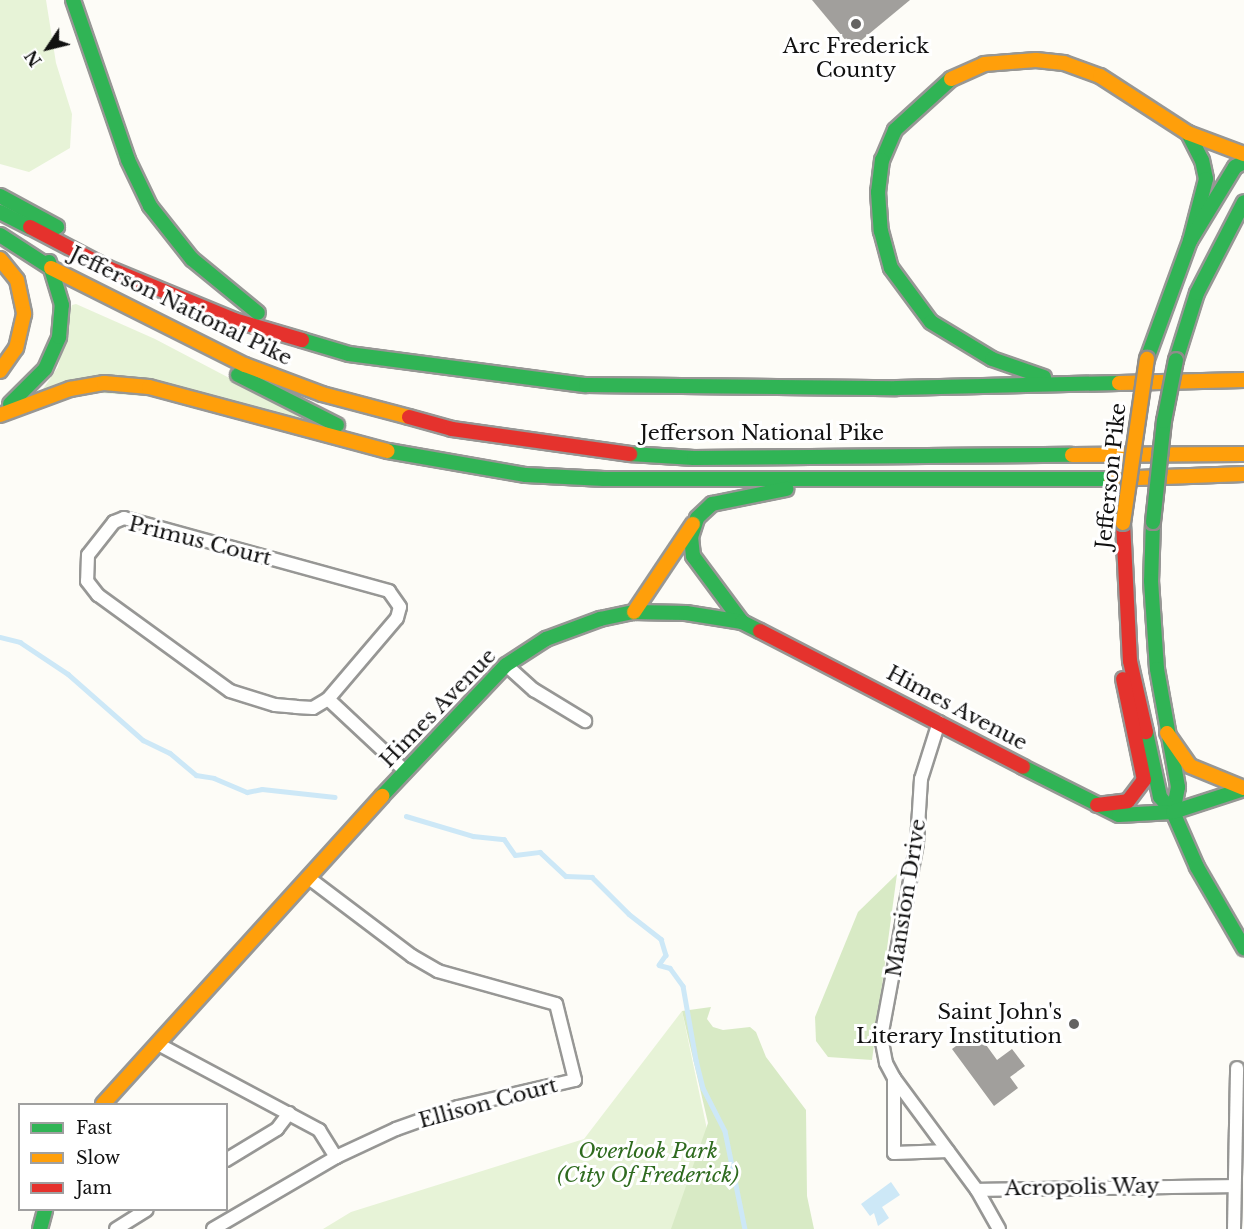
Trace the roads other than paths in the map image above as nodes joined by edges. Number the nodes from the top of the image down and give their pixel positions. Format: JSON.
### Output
{"nodes":[{"id":1,"x":73,"y":0,"type":"edge"},
{"id":2,"x":1188,"y":133,"type":"junction"},
{"id":3,"x":1244,"y":154,"type":"edge"},
{"id":4,"x":1244,"y":162,"type":"edge"},
{"id":5,"x":0,"y":196,"type":"edge"},
{"id":6,"x":1244,"y":202,"type":"edge"},
{"id":7,"x":0,"y":212,"type":"edge"},
{"id":8,"x":30,"y":227,"type":"junction"},
{"id":9,"x":0,"y":235,"type":"edge"},
{"id":10,"x":1190,"y":241,"type":"junction"},
{"id":11,"x":0,"y":259,"type":"edge"},
{"id":12,"x":51,"y":268,"type":"junction"},
{"id":13,"x":258,"y":312,"type":"junction"},
{"id":14,"x":148,"y":318,"type":"junction"},
{"id":15,"x":376,"y":356,"type":"junction"},
{"id":16,"x":0,"y":370,"type":"edge"},
{"id":17,"x":1244,"y":380,"type":"edge"},
{"id":18,"x":1057,"y":381,"type":"junction"},
{"id":19,"x":0,"y":414,"type":"edge"},
{"id":20,"x":398,"y":454,"type":"junction"},
{"id":21,"x":1244,"y":454,"type":"edge"},
{"id":22,"x":1244,"y":474,"type":"edge"},
{"id":23,"x":849,"y":477,"type":"junction"},
{"id":24,"x":1177,"y":479,"type":"junction"},
{"id":25,"x":1244,"y":488,"type":"edge"},
{"id":26,"x":697,"y":518,"type":"junction"},
{"id":27,"x":634,"y":612,"type":"junction"},
{"id":28,"x":742,"y":622,"type":"junction"},
{"id":29,"x":1130,"y":661,"type":"junction"},
{"id":30,"x":506,"y":665,"type":"junction"},
{"id":31,"x":328,"y":699,"type":"junction"},
{"id":32,"x":585,"y":721,"type":"dead end"},
{"id":33,"x":939,"y":722,"type":"junction"},
{"id":34,"x":1167,"y":733,"type":"junction"},
{"id":35,"x":405,"y":771,"type":"junction"},
{"id":36,"x":1244,"y":788,"type":"edge"},
{"id":37,"x":1095,"y":805,"type":"junction"},
{"id":38,"x":1173,"y":812,"type":"junction"},
{"id":39,"x":309,"y":878,"type":"junction"},
{"id":40,"x":1244,"y":948,"type":"edge"},
{"id":41,"x":158,"y":1044,"type":"junction"},
{"id":42,"x":1236,"y":1068,"type":"dead end"},
{"id":43,"x":894,"y":1078,"type":"junction"},
{"id":44,"x":104,"y":1103,"type":"edge"},
{"id":45,"x":289,"y":1113,"type":"junction"},
{"id":46,"x":948,"y":1151,"type":"junction"},
{"id":47,"x":336,"y":1157,"type":"junction"},
{"id":48,"x":228,"y":1159,"type":"edge"},
{"id":49,"x":1233,"y":1186,"type":"junction"},
{"id":50,"x":977,"y":1190,"type":"junction"},
{"id":51,"x":44,"y":1211,"type":"edge"},
{"id":52,"x":143,"y":1211,"type":"edge"},
{"id":53,"x":40,"y":1229,"type":"edge"},
{"id":54,"x":116,"y":1229,"type":"edge"},
{"id":55,"x":213,"y":1229,"type":"edge"},
{"id":56,"x":999,"y":1229,"type":"edge"},
{"id":57,"x":1234,"y":1229,"type":"edge"}],
"edges":[{"from":1,"to":13,"type":"main road"},
{"from":2,"to":3,"type":"main road"},
{"from":2,"to":10,"type":"main road"},
{"from":2,"to":18,"type":"main road"},
{"from":4,"to":10,"type":"main road","name":"Jefferson Pike"},
{"from":5,"to":13,"type":"main road"},
{"from":6,"to":34,"type":"main road","bridge":true},
{"from":7,"to":8,"type":"main road","name":"Jefferson National Pike"},
{"from":8,"to":12,"type":"main road"},
{"from":8,"to":15,"type":"main road","name":"Jefferson National Pike"},
{"from":9,"to":12,"type":"main road","name":"Jefferson National Pike"},
{"from":10,"to":29,"type":"main road","name":"Jefferson Pike","bridge":true},
{"from":11,"to":16,"type":"main road"},
{"from":12,"to":14,"type":"main road","name":"Jefferson National Pike"},
{"from":12,"to":19,"type":"main road"},
{"from":13,"to":15,"type":"main road"},
{"from":14,"to":20,"type":"main road"},
{"from":14,"to":21,"type":"main road","name":"Jefferson National Pike"},
{"from":15,"to":18,"type":"main road","name":"Jefferson National Pike"},
{"from":17,"to":18,"type":"main road","name":"Jefferson National Pike"},
{"from":19,"to":20,"type":"main road"},
{"from":20,"to":23,"type":"main road"},
{"from":22,"to":24,"type":"main road"},
{"from":23,"to":24,"type":"main road"},
{"from":23,"to":26,"type":"main road"},
{"from":24,"to":25,"type":"main road"},
{"from":26,"to":27,"type":"main road"},
{"from":26,"to":28,"type":"main road"},
{"from":27,"to":28,"type":"main road","name":"Himes Avenue"},
{"from":27,"to":30,"type":"main road","name":"Himes Avenue"},
{"from":28,"to":33,"type":"main road","name":"Himes Avenue"},
{"from":29,"to":37,"type":"main road"},
{"from":29,"to":38,"type":"main road","name":"Jefferson Pike"},
{"from":30,"to":32,"type":"street"},
{"from":30,"to":35,"type":"main road","name":"Himes Avenue"},
{"from":31,"to":31,"type":"street","name":"Primus Court"},
{"from":31,"to":35,"type":"street"},
{"from":33,"to":37,"type":"main road","name":"Himes Avenue"},
{"from":33,"to":43,"type":"street","name":"Mansion Drive"},
{"from":34,"to":36,"type":"main road"},
{"from":34,"to":38,"type":"main road"},
{"from":35,"to":39,"type":"main road","name":"Himes Avenue"},
{"from":36,"to":38,"type":"main road","name":"Himes Avenue"},
{"from":37,"to":38,"type":"main road","name":"Himes Avenue"},
{"from":38,"to":40,"type":"main road","name":"Jefferson Pike"},
{"from":39,"to":41,"type":"main road","name":"Himes Avenue"},
{"from":39,"to":47,"type":"street","name":"Ellison Court"},
{"from":41,"to":44,"type":"main road","name":"Himes Avenue"},
{"from":41,"to":45,"type":"street"},
{"from":42,"to":49,"type":"street"},
{"from":43,"to":46,"type":"street","name":"Mansion Drive"},
{"from":43,"to":46,"type":"street"},
{"from":45,"to":47,"type":"street"},
{"from":45,"to":48,"type":"street"},
{"from":46,"to":50,"type":"street","name":"Mansion Drive"},
{"from":47,"to":55,"type":"street"},
{"from":49,"to":50,"type":"street","name":"Acropolis Way"},
{"from":49,"to":57,"type":"street"},
{"from":50,"to":56,"type":"street","name":"Acropolis Way"},
{"from":51,"to":53,"type":"main road"},
{"from":52,"to":54,"type":"street"}]}
